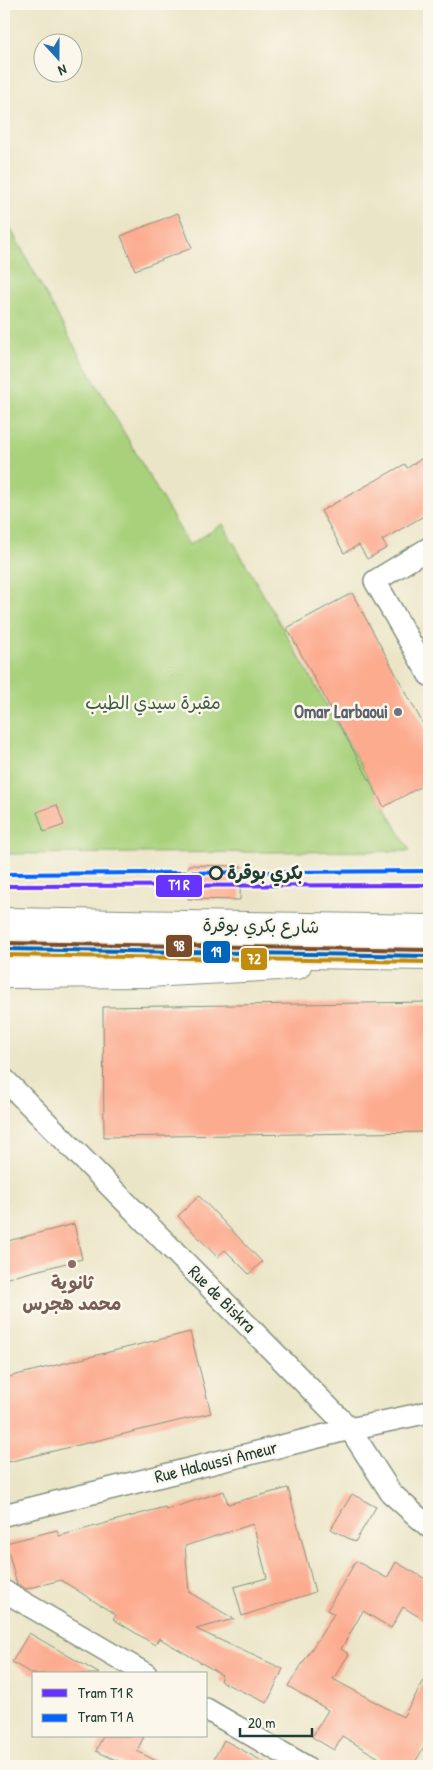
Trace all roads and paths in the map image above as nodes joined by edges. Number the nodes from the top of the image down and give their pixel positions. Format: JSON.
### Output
{"nodes":[{"id":1,"x":429,"y":548,"type":"edge"},
{"id":2,"x":429,"y":675,"type":"edge"},
{"id":3,"x":4,"y":922,"type":"edge"},
{"id":4,"x":429,"y":929,"type":"edge"},
{"id":5,"x":4,"y":949,"type":"edge"},
{"id":6,"x":429,"y":958,"type":"edge"},
{"id":7,"x":4,"y":974,"type":"edge"},
{"id":8,"x":4,"y":1078,"type":"edge"},
{"id":9,"x":429,"y":1412,"type":"edge"},
{"id":10,"x":350,"y":1429,"type":"junction"},
{"id":11,"x":4,"y":1515,"type":"edge"},
{"id":12,"x":429,"y":1527,"type":"edge"},
{"id":13,"x":4,"y":1591,"type":"edge"},
{"id":14,"x":143,"y":1672,"type":"edge"},
{"id":15,"x":208,"y":1710,"type":"edge"},
{"id":16,"x":296,"y":1764,"type":"edge"}],
"edges":[{"from":1,"to":2,"type":"street"},
{"from":3,"to":4,"type":"main road","name":"شارع بكري بوقرة"},
{"from":5,"to":6,"type":"main road","name":"شارع بكري بوقرة"},
{"from":6,"to":7,"type":"main road"},
{"from":8,"to":10,"type":"street","name":"Rue de Biskra"},
{"from":9,"to":10,"type":"street","name":"Rue Haloussi Ameur"},
{"from":10,"to":11,"type":"street","name":"Rue Haloussi Ameur"},
{"from":10,"to":12,"type":"street","name":"Rue de Biskra"},
{"from":13,"to":14,"type":"street"},
{"from":15,"to":16,"type":"street"}]}
